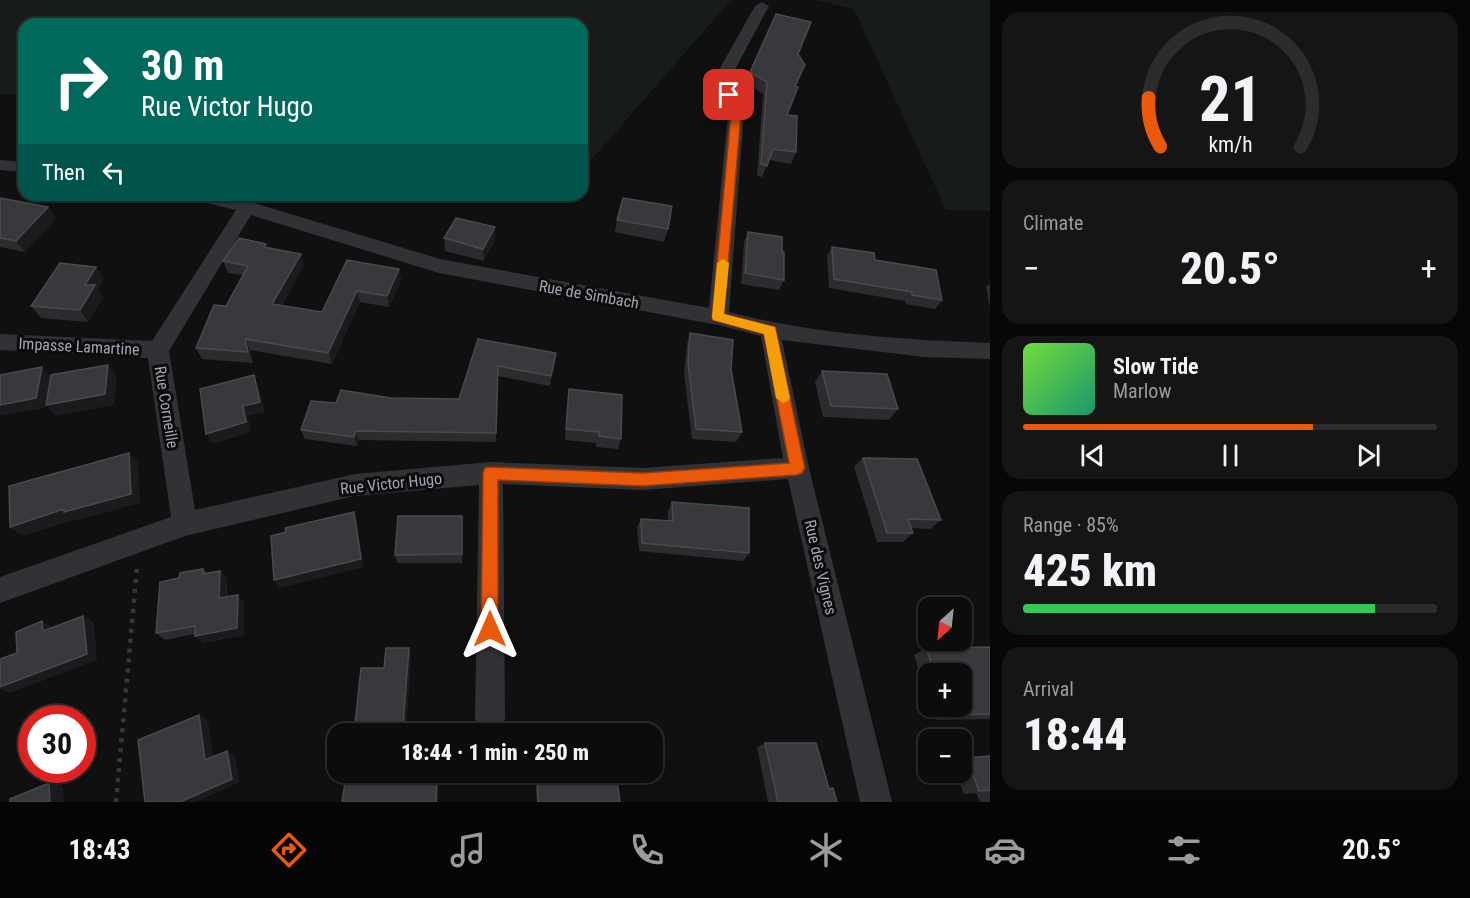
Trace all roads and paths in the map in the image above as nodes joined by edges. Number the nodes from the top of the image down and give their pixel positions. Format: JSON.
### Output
{"nodes":[{"id":1,"x":762,"y":6,"type":"dead end"},
{"id":2,"x":0,"y":165,"type":"edge"},
{"id":3,"x":18,"y":166,"type":"edge"},
{"id":4,"x":222,"y":201,"type":"edge"},
{"id":5,"x":247,"y":207,"type":"junction"},
{"id":6,"x":718,"y":317,"type":"junction"},
{"id":7,"x":770,"y":331,"type":"junction"},
{"id":8,"x":0,"y":342,"type":"edge"},
{"id":9,"x":158,"y":350,"type":"junction"},
{"id":10,"x":990,"y":351,"type":"edge"},
{"id":11,"x":797,"y":468,"type":"junction"},
{"id":12,"x":490,"y":473,"type":"junction"},
{"id":13,"x":185,"y":524,"type":"junction"},
{"id":14,"x":140,"y":540,"type":"junction"},
{"id":15,"x":0,"y":590,"type":"edge"},
{"id":16,"x":489,"y":719,"type":"dead end"},
{"id":17,"x":116,"y":802,"type":"edge"},
{"id":18,"x":876,"y":802,"type":"edge"}],
"edges":[{"from":1,"to":6,"type":"street"},
{"from":2,"to":3,"type":"street"},
{"from":4,"to":5,"type":"street","name":"Rue de Simbach"},
{"from":5,"to":6,"type":"street","name":"Rue de Simbach"},
{"from":5,"to":9,"type":"street","name":"Rue Corneille"},
{"from":6,"to":7,"type":"street","name":"Rue de Simbach"},
{"from":7,"to":10,"type":"street","name":"Rue de Simbach"},
{"from":7,"to":11,"type":"street","name":"Rue des Vignes"},
{"from":8,"to":9,"type":"street","name":"Impasse Lamartine"},
{"from":9,"to":13,"type":"street","name":"Rue Corneille"},
{"from":11,"to":12,"type":"street","name":"Rue Victor Hugo"},
{"from":11,"to":18,"type":"street","name":"Rue des Vignes"},
{"from":12,"to":13,"type":"street","name":"Rue Victor Hugo"},
{"from":12,"to":16,"type":"street"},
{"from":13,"to":14,"type":"street","name":"Rue Victor Hugo"},
{"from":14,"to":15,"type":"street","name":"Rue Victor Hugo"},
{"from":14,"to":17,"type":"path"}]}
